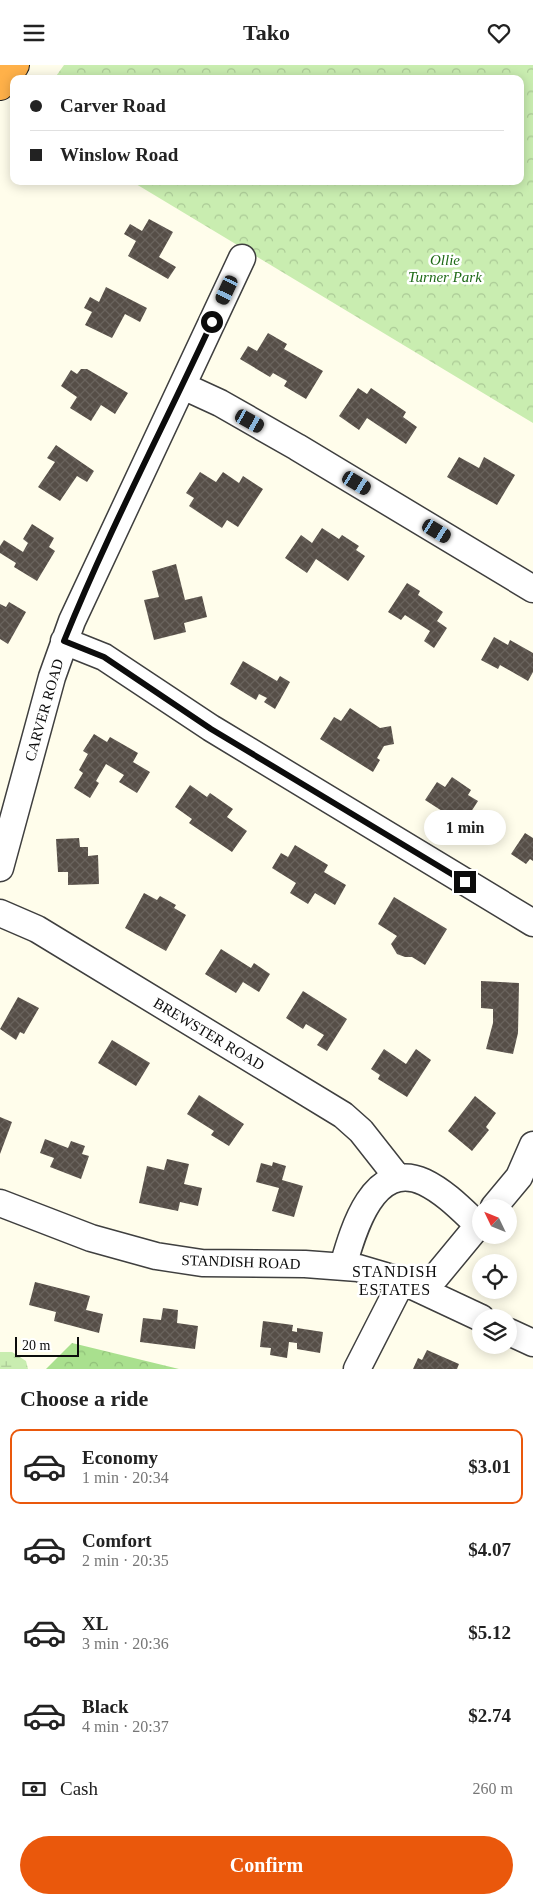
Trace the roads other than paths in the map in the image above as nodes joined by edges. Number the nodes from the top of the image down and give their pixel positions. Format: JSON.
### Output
{"nodes":[{"id":1,"x":15,"y":65,"type":"edge"},
{"id":2,"x":0,"y":86,"type":"edge"},
{"id":3,"x":242,"y":258,"type":"dead end"},
{"id":4,"x":183,"y":385,"type":"junction"},
{"id":5,"x":533,"y":589,"type":"edge"},
{"id":6,"x":64,"y":641,"type":"junction"},
{"id":7,"x":0,"y":867,"type":"edge"},
{"id":8,"x":0,"y":913,"type":"edge"},
{"id":9,"x":533,"y":923,"type":"edge"},
{"id":10,"x":533,"y":1145,"type":"edge"},
{"id":11,"x":398,"y":1179,"type":"junction"},
{"id":12,"x":500,"y":1199,"type":"edge"},
{"id":13,"x":0,"y":1203,"type":"edge"},
{"id":14,"x":472,"y":1211,"type":"edge"},
{"id":15,"x":472,"y":1229,"type":"edge"},
{"id":16,"x":343,"y":1266,"type":"junction"},
{"id":17,"x":413,"y":1286,"type":"junction"},
{"id":18,"x":472,"y":1314,"type":"edge"},
{"id":19,"x":517,"y":1336,"type":"edge"},
{"id":20,"x":533,"y":1343,"type":"edge"},
{"id":21,"x":357,"y":1369,"type":"edge"}],
"edges":[{"from":1,"to":2,"type":"highway"},
{"from":3,"to":4,"type":"street","name":"CARVER ROAD"},
{"from":4,"to":5,"type":"street"},
{"from":4,"to":6,"type":"street","name":"CARVER ROAD"},
{"from":6,"to":7,"type":"street","name":"CARVER ROAD"},
{"from":6,"to":9,"type":"street"},
{"from":8,"to":11,"type":"street","name":"BREWSTER ROAD"},
{"from":10,"to":12,"type":"street"},
{"from":11,"to":14,"type":"street"},
{"from":11,"to":16,"type":"street"},
{"from":13,"to":16,"type":"street","name":"STANDISH ROAD"},
{"from":15,"to":17,"type":"street"},
{"from":16,"to":17,"type":"street","name":"STANDISH ROAD"},
{"from":17,"to":18,"type":"street","name":"STANDISH ROAD"},
{"from":17,"to":21,"type":"street"},
{"from":19,"to":20,"type":"street"}]}
